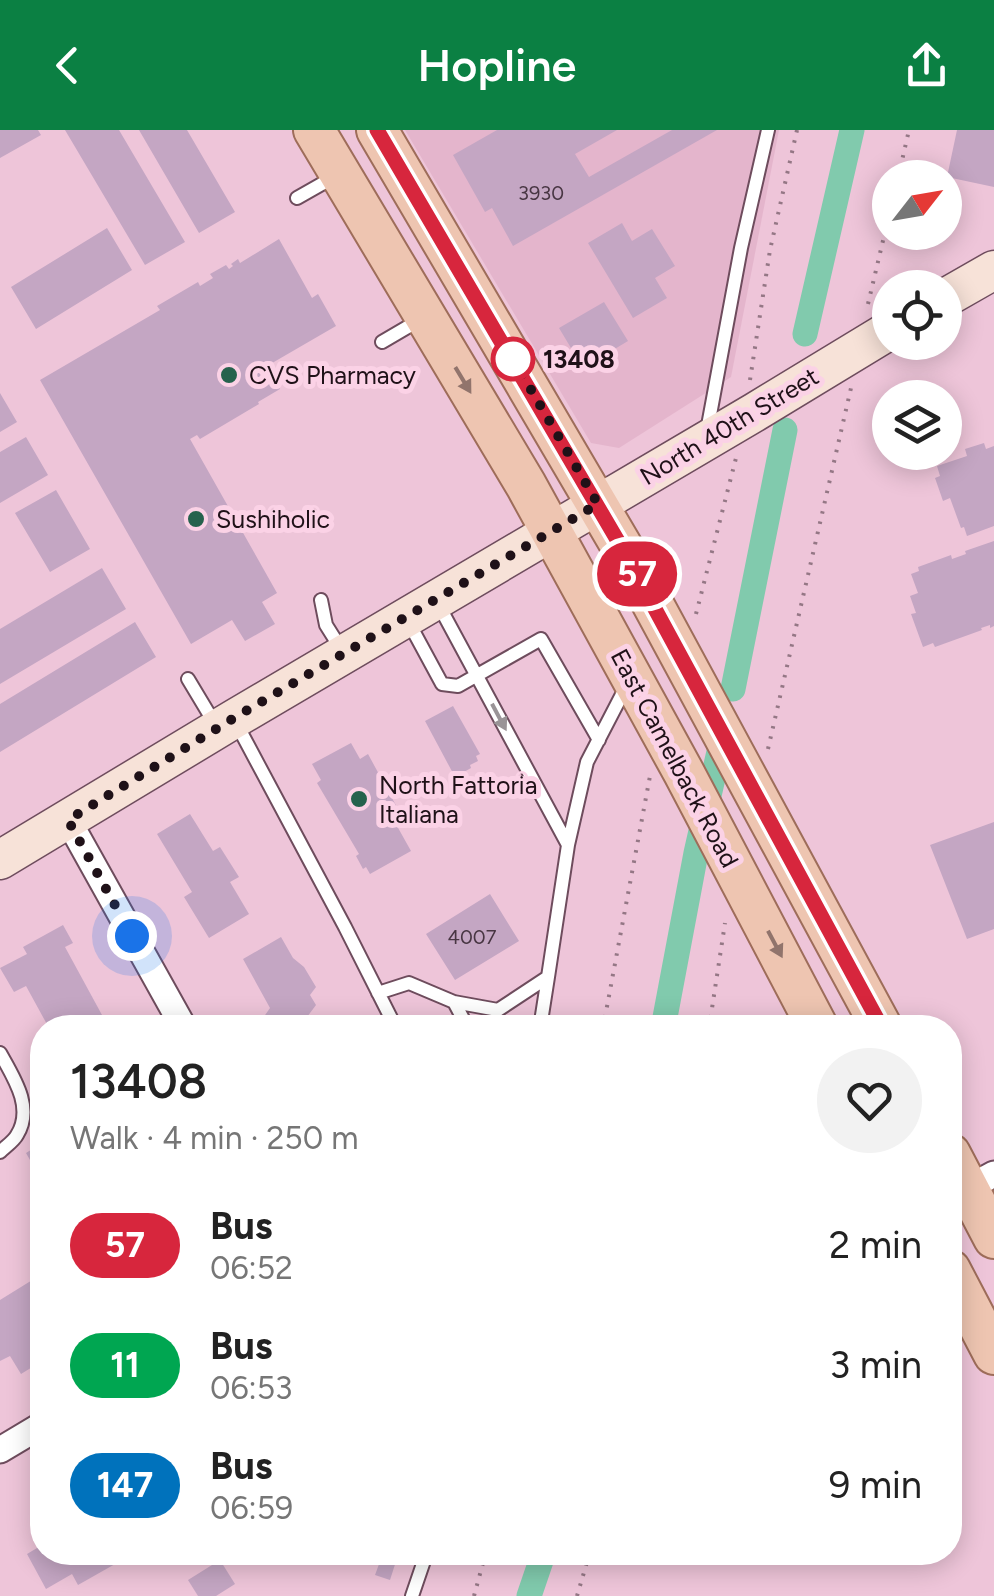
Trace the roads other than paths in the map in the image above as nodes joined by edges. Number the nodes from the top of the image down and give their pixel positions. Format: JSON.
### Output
{"nodes":[{"id":1,"x":314,"y":130,"type":"edge"},
{"id":2,"x":377,"y":130,"type":"edge"},
{"id":3,"x":768,"y":130,"type":"edge"},
{"id":4,"x":340,"y":173,"type":"junction"},
{"id":5,"x":298,"y":198,"type":"dead end"},
{"id":6,"x":994,"y":270,"type":"edge"},
{"id":7,"x":962,"y":288,"type":"edge"},
{"id":8,"x":426,"y":317,"type":"junction"},
{"id":9,"x":872,"y":329,"type":"edge"},
{"id":10,"x":382,"y":342,"type":"dead end"},
{"id":11,"x":720,"y":452,"type":"junction"},
{"id":12,"x":598,"y":504,"type":"junction"},
{"id":13,"x":552,"y":532,"type":"junction"},
{"id":14,"x":321,"y":600,"type":"dead end"},
{"id":15,"x":421,"y":609,"type":"junction"},
{"id":16,"x":344,"y":654,"type":"junction"},
{"id":17,"x":476,"y":676,"type":"junction"},
{"id":18,"x":631,"y":676,"type":"junction"},
{"id":19,"x":188,"y":679,"type":"dead end"},
{"id":20,"x":226,"y":724,"type":"junction"},
{"id":21,"x":599,"y":740,"type":"junction"},
{"id":22,"x":68,"y":820,"type":"junction"},
{"id":23,"x":568,"y":846,"type":"junction"},
{"id":24,"x":0,"y":860,"type":"edge"},
{"id":25,"x":548,"y":976,"type":"junction"},
{"id":26,"x":378,"y":993,"type":"junction"},
{"id":27,"x":454,"y":1002,"type":"junction"},
{"id":28,"x":177,"y":1015,"type":"edge"},
{"id":29,"x":389,"y":1015,"type":"edge"},
{"id":30,"x":461,"y":1015,"type":"edge"},
{"id":31,"x":542,"y":1015,"type":"edge"},
{"id":32,"x":811,"y":1015,"type":"edge"},
{"id":33,"x":876,"y":1015,"type":"edge"},
{"id":34,"x":0,"y":1053,"type":"edge"},
{"id":35,"x":0,"y":1152,"type":"edge"},
{"id":36,"x":966,"y":1179,"type":"edge"},
{"id":37,"x":994,"y":1238,"type":"edge"},
{"id":38,"x":962,"y":1293,"type":"edge"},
{"id":39,"x":994,"y":1354,"type":"edge"},
{"id":40,"x":30,"y":1432,"type":"edge"},
{"id":41,"x":0,"y":1450,"type":"edge"},
{"id":42,"x":422,"y":1565,"type":"edge"},
{"id":43,"x":412,"y":1596,"type":"edge"}],
"edges":[{"from":1,"to":4,"type":"main road","name":"East Camelback Road"},
{"from":2,"to":12,"type":"main road"},
{"from":3,"to":11,"type":"lane"},
{"from":4,"to":5,"type":"lane"},
{"from":4,"to":8,"type":"main road","name":"East Camelback Road"},
{"from":6,"to":7,"type":"main road"},
{"from":8,"to":10,"type":"lane"},
{"from":8,"to":13,"type":"main road","name":"East Camelback Road","one_way":true},
{"from":9,"to":11,"type":"main road","name":"North 40th Street"},
{"from":11,"to":12,"type":"main road","name":"North 40th Street"},
{"from":12,"to":13,"type":"main road","name":"North 40th Street"},
{"from":12,"to":33,"type":"main road"},
{"from":13,"to":15,"type":"main road","name":"North 40th Street"},
{"from":13,"to":18,"type":"main road","name":"East Camelback Road"},
{"from":14,"to":16,"type":"lane"},
{"from":15,"to":16,"type":"main road","name":"North 40th Street"},
{"from":15,"to":17,"type":"lane"},
{"from":15,"to":17,"type":"lane"},
{"from":16,"to":20,"type":"main road","name":"North 40th Street"},
{"from":17,"to":21,"type":"lane"},
{"from":17,"to":23,"type":"lane","one_way":true},
{"from":18,"to":21,"type":"lane"},
{"from":18,"to":32,"type":"main road","name":"East Camelback Road","one_way":true},
{"from":19,"to":20,"type":"lane"},
{"from":20,"to":22,"type":"main road","name":"North 40th Street"},
{"from":20,"to":26,"type":"lane"},
{"from":21,"to":23,"type":"lane"},
{"from":22,"to":24,"type":"main road","name":"North 40th Street"},
{"from":22,"to":28,"type":"street"},
{"from":23,"to":25,"type":"lane"},
{"from":25,"to":27,"type":"lane"},
{"from":25,"to":31,"type":"lane"},
{"from":26,"to":27,"type":"lane"},
{"from":26,"to":29,"type":"lane"},
{"from":27,"to":30,"type":"lane"},
{"from":34,"to":35,"type":"lane"},
{"from":36,"to":37,"type":"main road"},
{"from":38,"to":39,"type":"main road"},
{"from":40,"to":41,"type":"street"},
{"from":42,"to":43,"type":"lane"}]}
